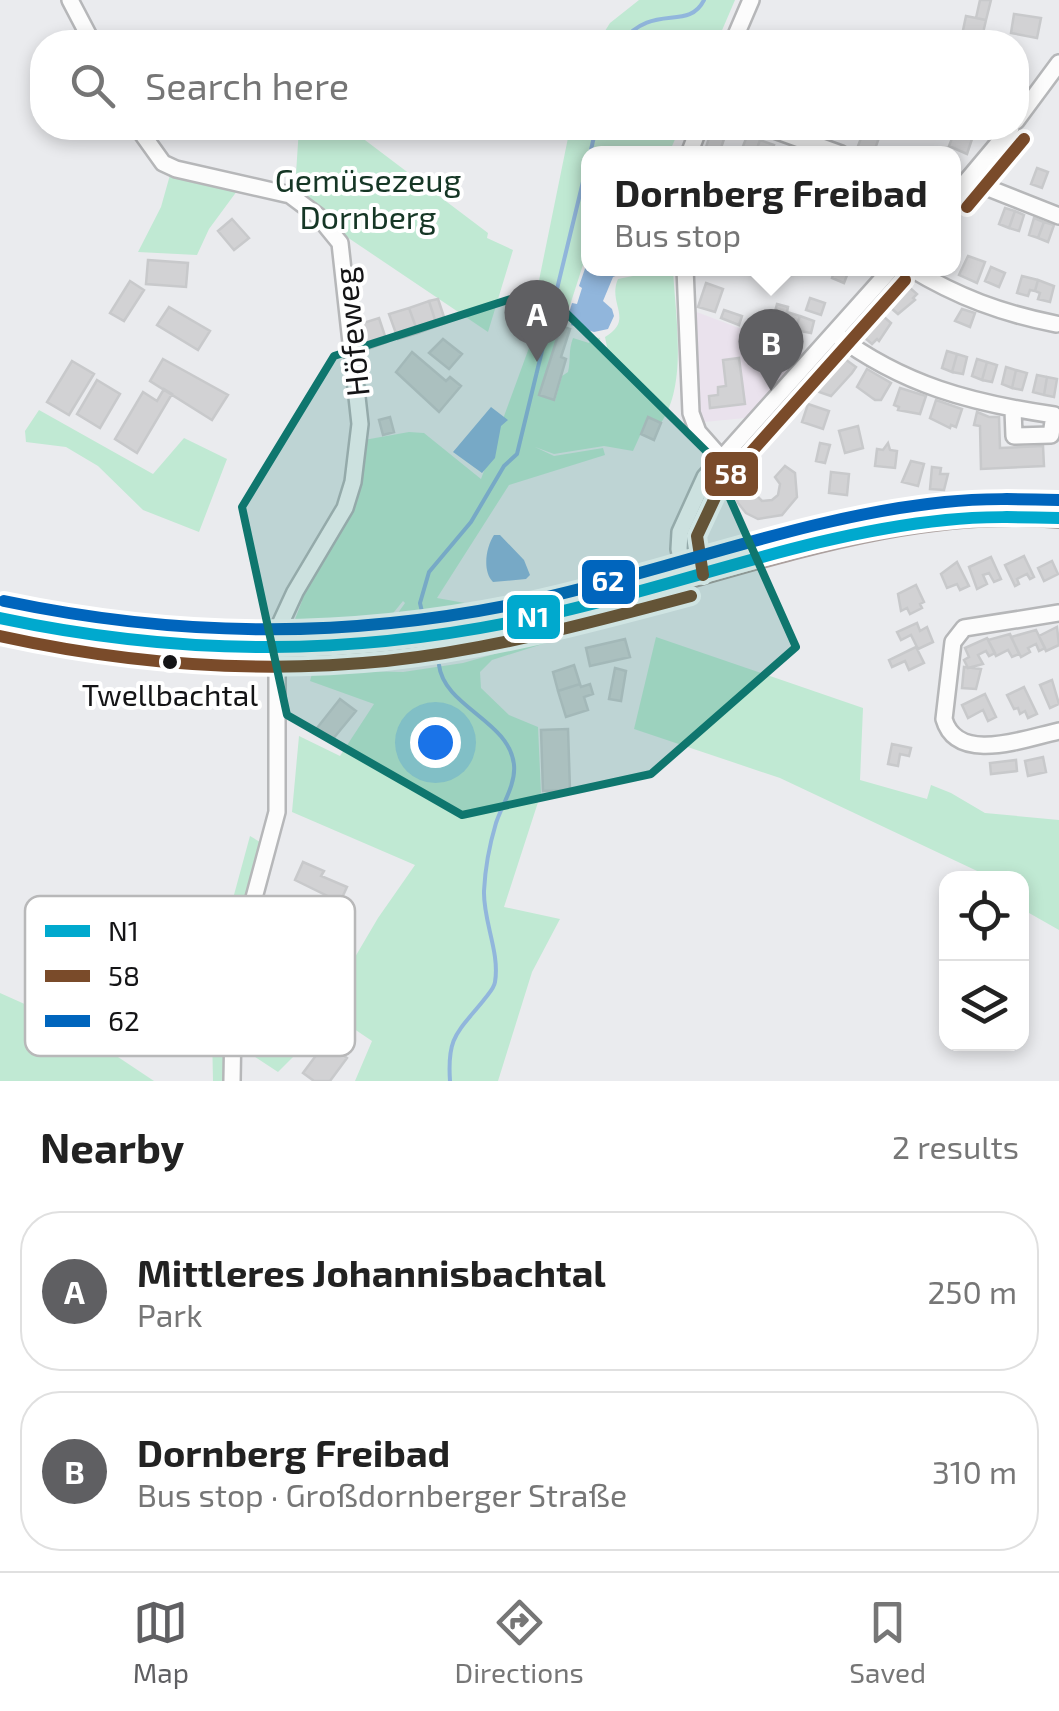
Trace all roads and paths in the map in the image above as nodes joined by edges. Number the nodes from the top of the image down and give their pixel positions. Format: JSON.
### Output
{"nodes":[{"id":1,"x":70,"y":0,"type":"edge"},
{"id":2,"x":750,"y":0,"type":"edge"},
{"id":3,"x":86,"y":30,"type":"edge"},
{"id":4,"x":738,"y":30,"type":"edge"},
{"id":5,"x":1059,"y":63,"type":"edge"},
{"id":6,"x":1029,"y":103,"type":"edge"},
{"id":7,"x":147,"y":140,"type":"edge"},
{"id":8,"x":1001,"y":140,"type":"edge"},
{"id":9,"x":968,"y":180,"type":"junction"},
{"id":10,"x":961,"y":188,"type":"edge"},
{"id":11,"x":1059,"y":216,"type":"edge"},
{"id":12,"x":686,"y":276,"type":"edge"},
{"id":13,"x":885,"y":276,"type":"edge"},
{"id":14,"x":923,"y":276,"type":"edge"},
{"id":15,"x":1056,"y":324,"type":"dead end"},
{"id":16,"x":835,"y":334,"type":"junction"},
{"id":17,"x":1013,"y":410,"type":"dead end"},
{"id":18,"x":722,"y":458,"type":"junction"},
{"id":19,"x":1059,"y":518,"type":"edge"},
{"id":20,"x":686,"y":580,"type":"junction"},
{"id":21,"x":1059,"y":612,"type":"edge"},
{"id":22,"x":0,"y":618,"type":"edge"},
{"id":23,"x":277,"y":648,"type":"junction"},
{"id":24,"x":1059,"y":731,"type":"edge"},
{"id":25,"x":254,"y":896,"type":"edge"}],
"edges":[{"from":1,"to":3,"type":"street"},
{"from":2,"to":4,"type":"street"},
{"from":5,"to":6,"type":"street"},
{"from":7,"to":23,"type":"street","name":"Höfeweg"},
{"from":8,"to":9,"type":"street"},
{"from":9,"to":10,"type":"street"},
{"from":9,"to":11,"type":"street"},
{"from":12,"to":18,"type":"street"},
{"from":13,"to":16,"type":"street"},
{"from":14,"to":15,"type":"street"},
{"from":16,"to":17,"type":"street"},
{"from":16,"to":18,"type":"street"},
{"from":18,"to":20,"type":"street"},
{"from":19,"to":20,"type":"main road"},
{"from":20,"to":23,"type":"main road"},
{"from":21,"to":24,"type":"street"},
{"from":22,"to":23,"type":"main road"},
{"from":23,"to":25,"type":"street"}]}
